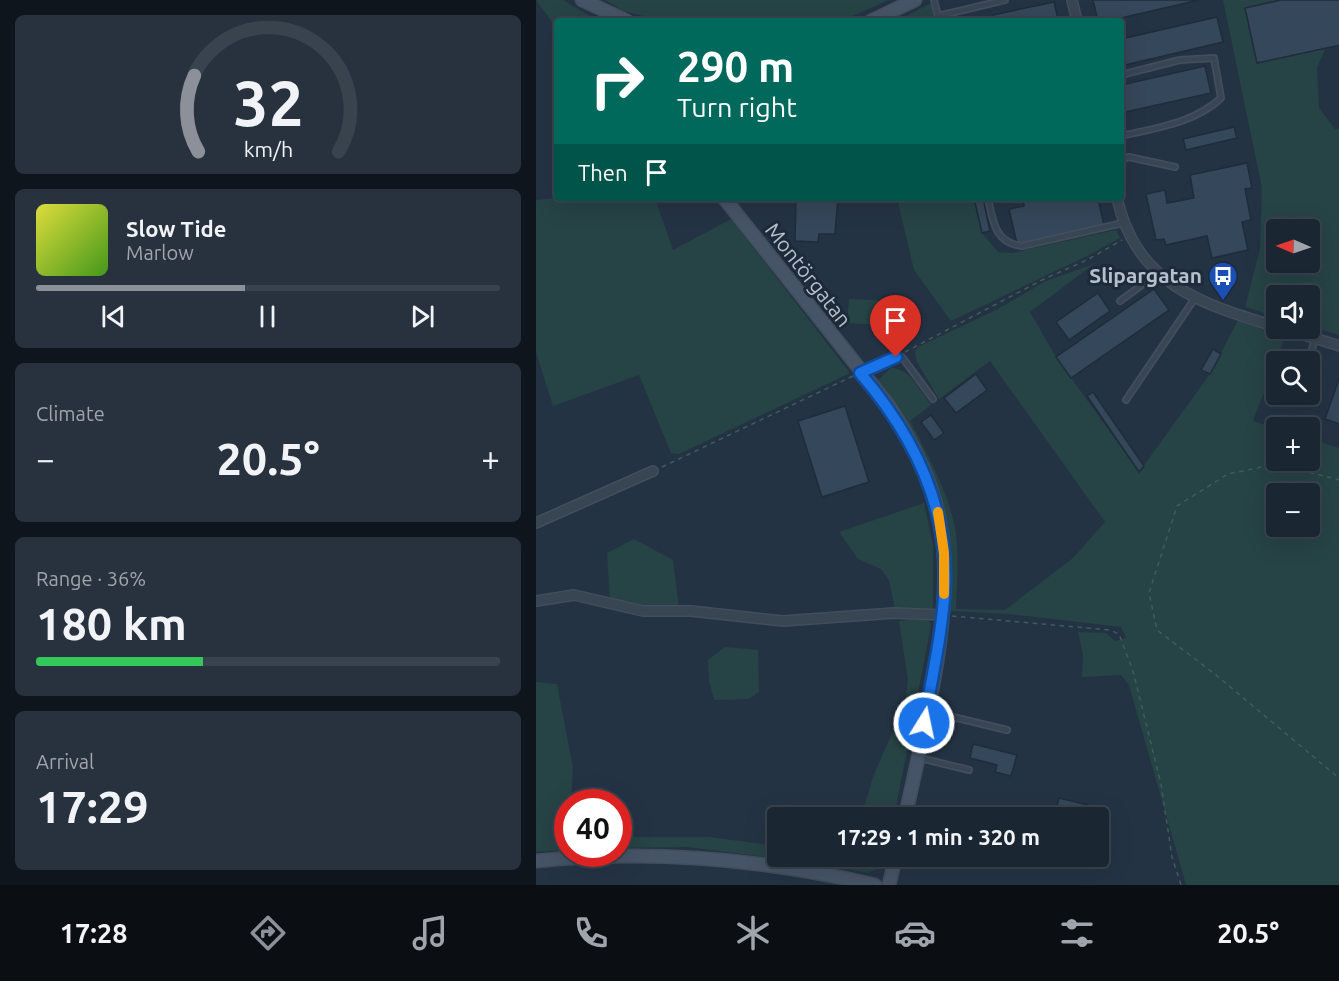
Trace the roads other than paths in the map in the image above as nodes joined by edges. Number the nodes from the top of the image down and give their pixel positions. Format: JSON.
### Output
{"nodes":[{"id":1,"x":582,"y":0,"type":"edge"},
{"id":2,"x":915,"y":0,"type":"edge"},
{"id":3,"x":934,"y":0,"type":"edge"},
{"id":4,"x":1005,"y":0,"type":"edge"},
{"id":5,"x":1072,"y":0,"type":"edge"},
{"id":6,"x":621,"y":18,"type":"edge"},
{"id":7,"x":877,"y":18,"type":"edge"},
{"id":8,"x":939,"y":18,"type":"edge"},
{"id":9,"x":942,"y":18,"type":"edge"},
{"id":10,"x":1076,"y":18,"type":"edge"},
{"id":11,"x":1124,"y":74,"type":"edge"},
{"id":12,"x":1124,"y":135,"type":"edge"},
{"id":13,"x":1124,"y":158,"type":"edge"},
{"id":14,"x":1175,"y":167,"type":"dead end"},
{"id":15,"x":726,"y":201,"type":"edge"},
{"id":16,"x":989,"y":201,"type":"edge"},
{"id":17,"x":1117,"y":201,"type":"edge"},
{"id":18,"x":1123,"y":223,"type":"junction"},
{"id":19,"x":1157,"y":273,"type":"junction"},
{"id":20,"x":1195,"y":298,"type":"junction"},
{"id":21,"x":1120,"y":301,"type":"dead end"},
{"id":22,"x":1266,"y":324,"type":"edge"},
{"id":23,"x":1315,"y":339,"type":"joint"},
{"id":24,"x":1340,"y":346,"type":"edge"},
{"id":25,"x":1311,"y":351,"type":"edge"},
{"id":26,"x":860,"y":373,"type":"junction"},
{"id":27,"x":933,"y":399,"type":"dead end"},
{"id":28,"x":1126,"y":400,"type":"dead end"},
{"id":29,"x":653,"y":471,"type":"road end"},
{"id":30,"x":536,"y":523,"type":"edge"},
{"id":31,"x":536,"y":601,"type":"edge"},
{"id":32,"x":942,"y":615,"type":"junction"},
{"id":33,"x":926,"y":711,"type":"junction"},
{"id":34,"x":1007,"y":730,"type":"dead end"},
{"id":35,"x":917,"y":757,"type":"junction"},
{"id":36,"x":969,"y":770,"type":"dead end"},
{"id":37,"x":907,"y":807,"type":"edge"},
{"id":38,"x":536,"y":861,"type":"edge"},
{"id":39,"x":893,"y":867,"type":"edge"},
{"id":40,"x":875,"y":885,"type":"edge"},
{"id":41,"x":889,"y":885,"type":"edge"}],
"edges":[{"from":1,"to":6,"type":"street"},
{"from":2,"to":7,"type":"street"},
{"from":3,"to":8,"type":"lane"},
{"from":4,"to":9,"type":"lane"},
{"from":5,"to":10,"type":"street"},
{"from":11,"to":12,"type":"lane"},
{"from":13,"to":14,"type":"lane"},
{"from":15,"to":26,"type":"street","name":"Montörgatan"},
{"from":16,"to":18,"type":"lane"},
{"from":17,"to":18,"type":"street"},
{"from":18,"to":19,"type":"street"},
{"from":19,"to":20,"type":"street"},
{"from":19,"to":21,"type":"lane"},
{"from":20,"to":22,"type":"street"},
{"from":20,"to":28,"type":"lane"},
{"from":23,"to":24,"type":"street"},
{"from":23,"to":25,"type":"lane"},
{"from":26,"to":27,"type":"lane"},
{"from":26,"to":32,"type":"street","name":"Montörgatan"},
{"from":29,"to":30,"type":"street"},
{"from":31,"to":32,"type":"street"},
{"from":32,"to":33,"type":"street","name":"Montörgatan"},
{"from":33,"to":34,"type":"lane"},
{"from":33,"to":35,"type":"street","name":"Montörgatan"},
{"from":35,"to":36,"type":"lane"},
{"from":35,"to":37,"type":"street","name":"Montörgatan"},
{"from":38,"to":40,"type":"street"},
{"from":39,"to":41,"type":"street"}]}
